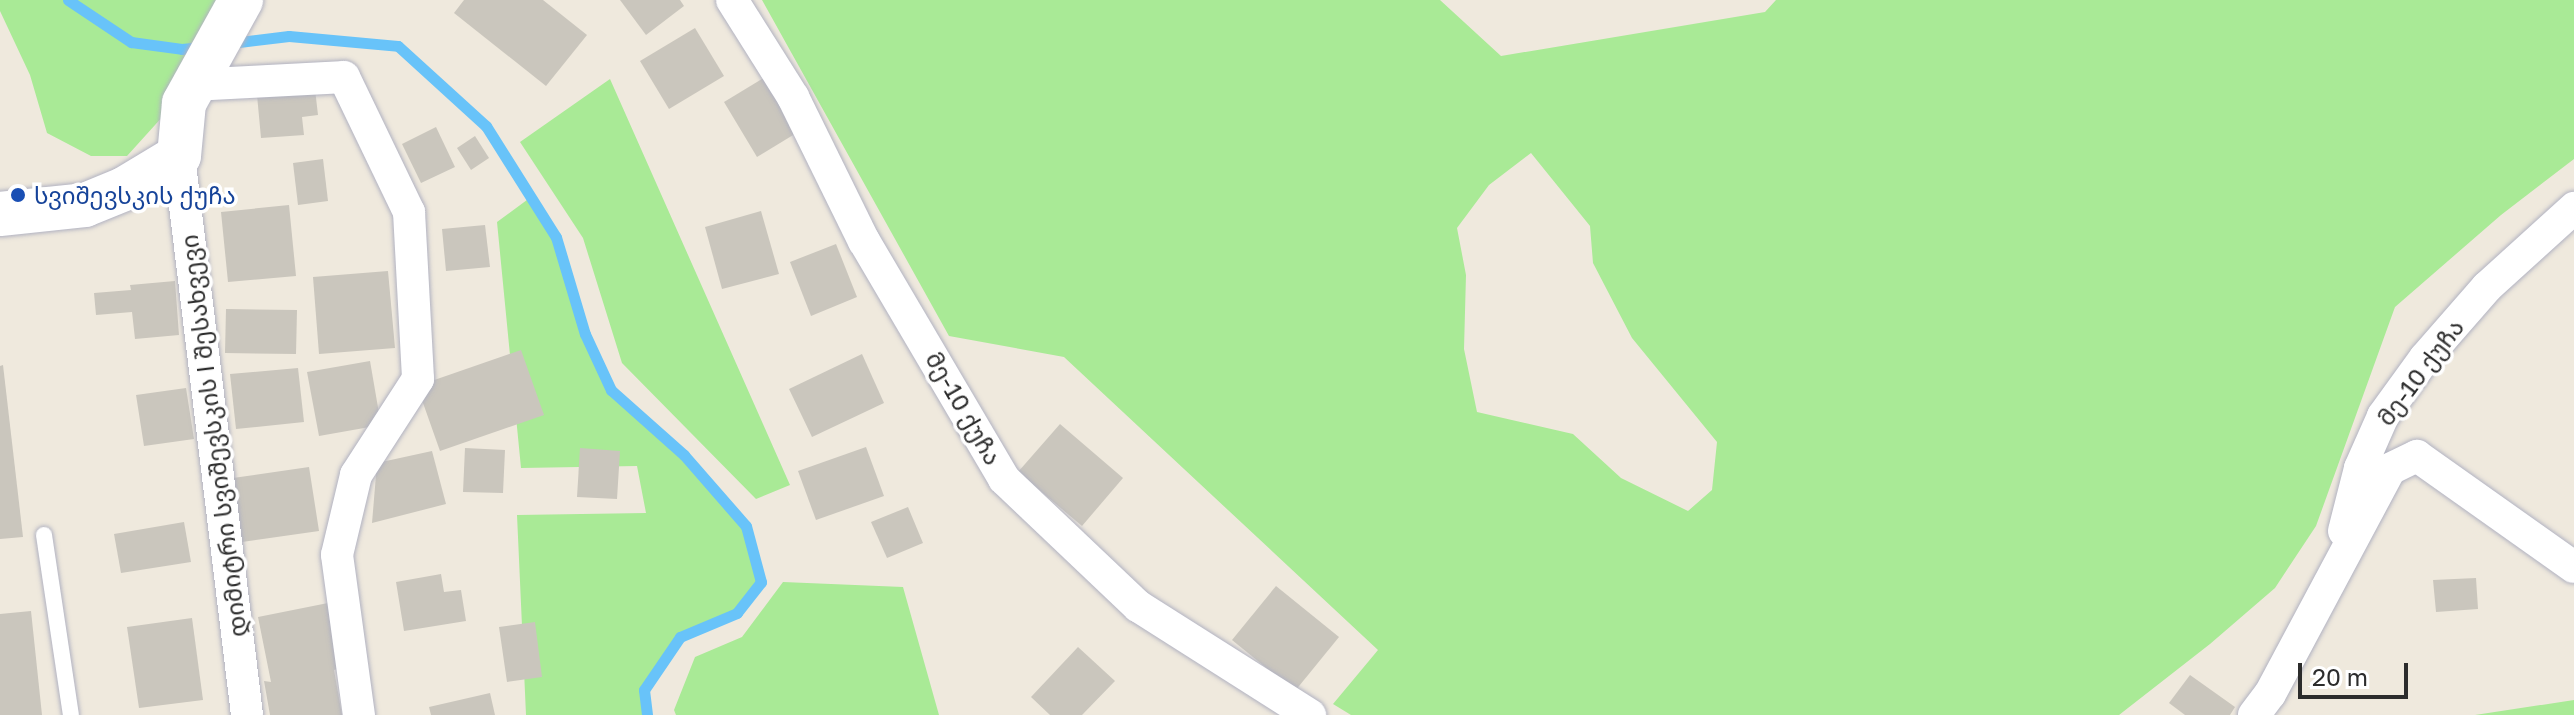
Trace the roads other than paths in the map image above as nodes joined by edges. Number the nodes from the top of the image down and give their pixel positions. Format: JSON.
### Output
{"nodes":[{"id":1,"x":732,"y":0,"type":"edge"},
{"id":2,"x":236,"y":8,"type":"edge"},
{"id":3,"x":199,"y":74,"type":"junction"},
{"id":4,"x":179,"y":156,"type":"junction"},
{"id":5,"x":2574,"y":208,"type":"edge"},
{"id":6,"x":0,"y":214,"type":"edge"},
{"id":7,"x":44,"y":535,"type":"dead end"},
{"id":8,"x":2574,"y":567,"type":"edge"},
{"id":9,"x":2333,"y":577,"type":"junction"},
{"id":10,"x":2262,"y":705,"type":"edge"},
{"id":11,"x":71,"y":715,"type":"edge"},
{"id":12,"x":247,"y":715,"type":"edge"},
{"id":13,"x":359,"y":715,"type":"edge"},
{"id":14,"x":1310,"y":715,"type":"edge"}],
"edges":[{"from":1,"to":14,"type":"street","name":"მე-10 ქუჩა"},
{"from":2,"to":3,"type":"street"},
{"from":3,"to":4,"type":"street"},
{"from":3,"to":13,"type":"street"},
{"from":4,"to":6,"type":"street"},
{"from":4,"to":12,"type":"street","name":"დიმიტრი სვიშევსკის I შესახვევი"},
{"from":5,"to":9,"type":"street","name":"მე-10 ქუჩა"},
{"from":7,"to":11,"type":"lane"},
{"from":8,"to":9,"type":"street"},
{"from":9,"to":10,"type":"street"}]}
